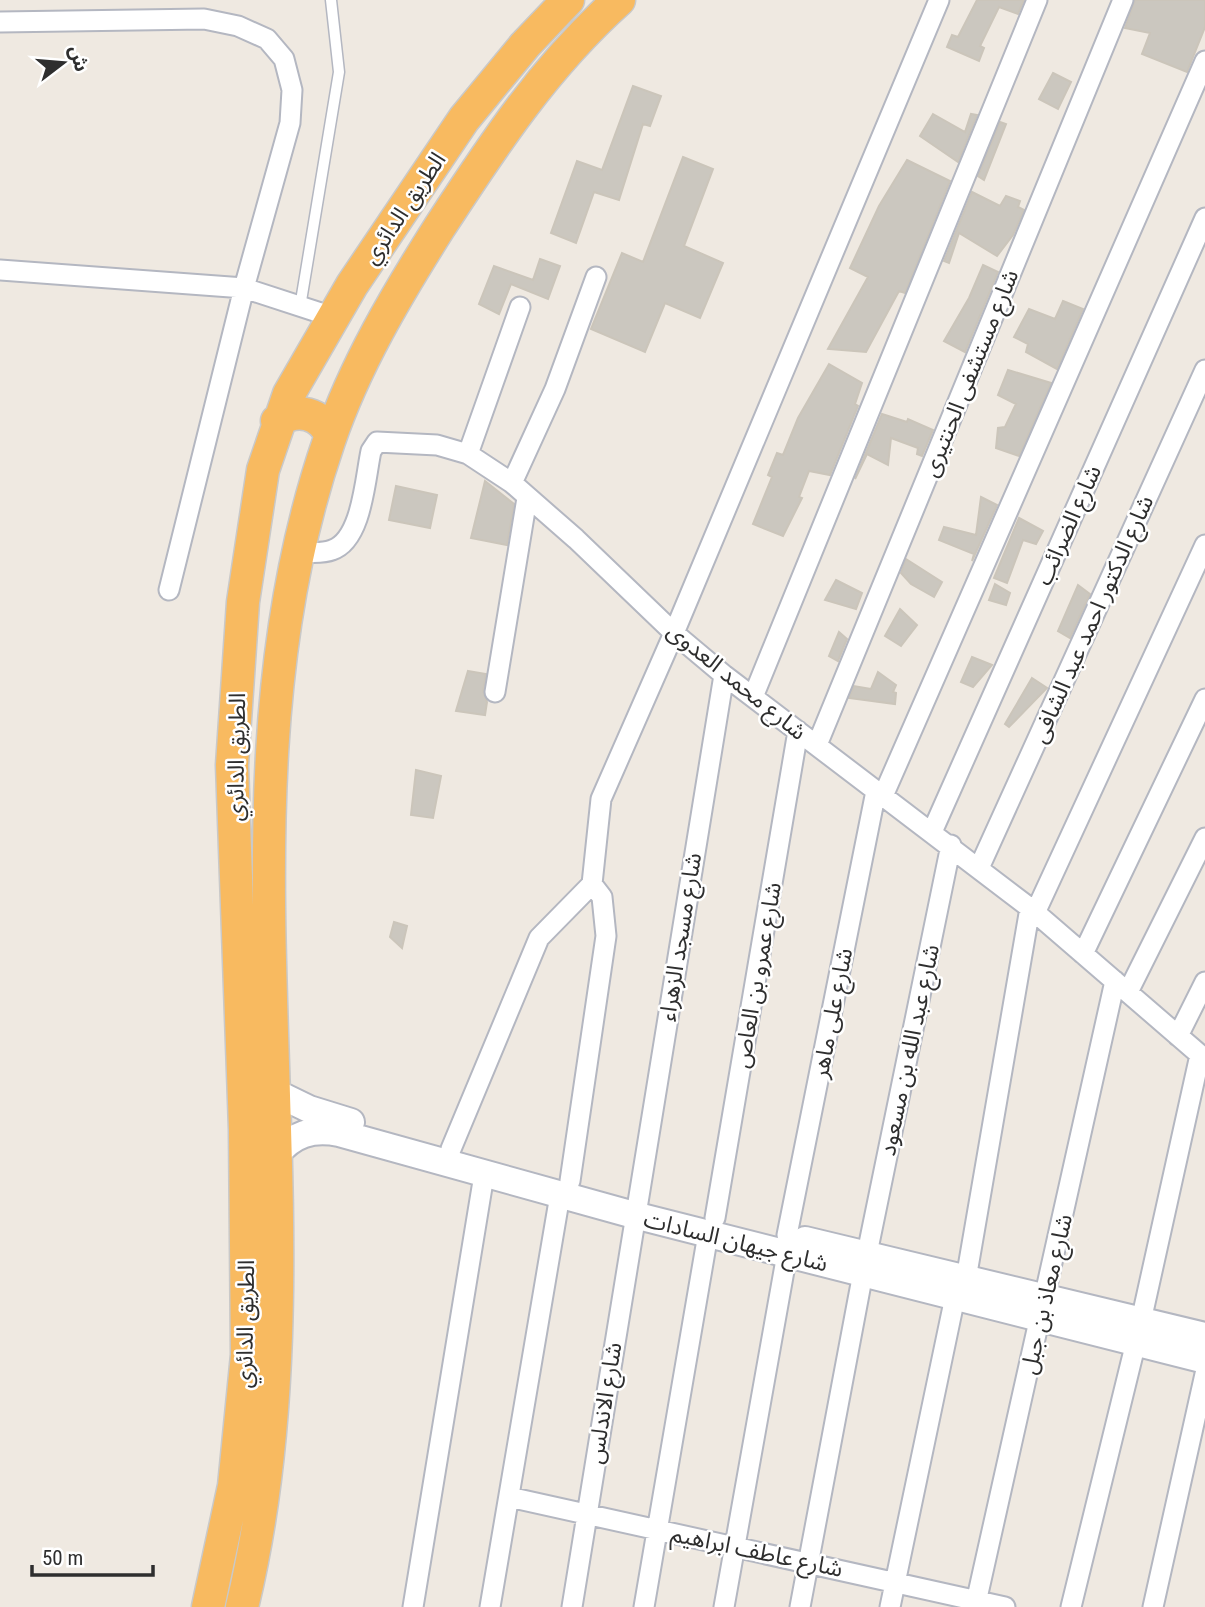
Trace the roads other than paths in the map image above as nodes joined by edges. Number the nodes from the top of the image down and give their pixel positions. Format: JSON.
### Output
{"nodes":[{"id":1,"x":331,"y":0,"type":"edge"},
{"id":2,"x":568,"y":0,"type":"edge"},
{"id":3,"x":619,"y":0,"type":"edge"},
{"id":4,"x":939,"y":0,"type":"edge"},
{"id":5,"x":1037,"y":0,"type":"edge"},
{"id":6,"x":1124,"y":0,"type":"edge"},
{"id":7,"x":0,"y":22,"type":"edge"},
{"id":8,"x":1205,"y":61,"type":"edge"},
{"id":9,"x":1205,"y":218,"type":"edge"},
{"id":10,"x":0,"y":270,"type":"edge"},
{"id":11,"x":596,"y":276,"type":"dead end"},
{"id":12,"x":352,"y":285,"type":"junction"},
{"id":13,"x":244,"y":288,"type":"junction"},
{"id":14,"x":392,"y":302,"type":"junction"},
{"id":15,"x":300,"y":307,"type":"junction"},
{"id":16,"x":520,"y":307,"type":"dead end"},
{"id":17,"x":333,"y":317,"type":"junction"},
{"id":18,"x":1205,"y":370,"type":"edge"},
{"id":19,"x":278,"y":421,"type":"junction"},
{"id":20,"x":331,"y":435,"type":"junction"},
{"id":21,"x":468,"y":454,"type":"junction"},
{"id":22,"x":512,"y":483,"type":"junction"},
{"id":23,"x":527,"y":498,"type":"junction"},
{"id":24,"x":1205,"y":545,"type":"edge"},
{"id":25,"x":299,"y":552,"type":"junction"},
{"id":26,"x":169,"y":590,"type":"dead end"},
{"id":27,"x":674,"y":633,"type":"junction"},
{"id":28,"x":724,"y":675,"type":"junction"},
{"id":29,"x":495,"y":692,"type":"dead end"},
{"id":30,"x":753,"y":697,"type":"junction"},
{"id":31,"x":1205,"y":699,"type":"edge"},
{"id":32,"x":798,"y":731,"type":"junction"},
{"id":33,"x":817,"y":746,"type":"junction"},
{"id":34,"x":880,"y":793,"type":"junction"},
{"id":35,"x":932,"y":832,"type":"junction"},
{"id":36,"x":1205,"y":838,"type":"edge"},
{"id":37,"x":951,"y":845,"type":"junction"},
{"id":38,"x":979,"y":867,"type":"junction"},
{"id":39,"x":592,"y":884,"type":"junction"},
{"id":40,"x":1032,"y":910,"type":"junction"},
{"id":41,"x":1083,"y":954,"type":"junction"},
{"id":42,"x":1205,"y":982,"type":"edge"},
{"id":43,"x":1121,"y":986,"type":"junction"},
{"id":44,"x":1178,"y":1035,"type":"junction"},
{"id":45,"x":1203,"y":1057,"type":"edge"},
{"id":46,"x":274,"y":1092,"type":"junction"},
{"id":47,"x":451,"y":1149,"type":"junction"},
{"id":48,"x":276,"y":1155,"type":"junction"},
{"id":49,"x":484,"y":1175,"type":"junction"},
{"id":50,"x":565,"y":1188,"type":"junction"},
{"id":51,"x":635,"y":1207,"type":"junction"},
{"id":52,"x":712,"y":1226,"type":"junction"},
{"id":53,"x":787,"y":1244,"type":"junction"},
{"id":54,"x":864,"y":1264,"type":"junction"},
{"id":55,"x":960,"y":1288,"type":"junction"},
{"id":56,"x":1043,"y":1308,"type":"junction"},
{"id":57,"x":1139,"y":1332,"type":"junction"},
{"id":58,"x":1205,"y":1336,"type":"edge"},
{"id":59,"x":1205,"y":1360,"type":"edge"},
{"id":60,"x":1205,"y":1374,"type":"edge"},
{"id":61,"x":509,"y":1497,"type":"junction"},
{"id":62,"x":586,"y":1514,"type":"junction"},
{"id":63,"x":657,"y":1529,"type":"junction"},
{"id":64,"x":735,"y":1546,"type":"junction"},
{"id":65,"x":808,"y":1562,"type":"junction"},
{"id":66,"x":895,"y":1580,"type":"junction"},
{"id":67,"x":976,"y":1604,"type":"edge"},
{"id":68,"x":208,"y":1607,"type":"edge"},
{"id":69,"x":242,"y":1607,"type":"edge"},
{"id":70,"x":413,"y":1607,"type":"edge"},
{"id":71,"x":490,"y":1607,"type":"edge"},
{"id":72,"x":572,"y":1607,"type":"edge"},
{"id":73,"x":644,"y":1607,"type":"edge"},
{"id":74,"x":724,"y":1607,"type":"edge"},
{"id":75,"x":800,"y":1607,"type":"edge"},
{"id":76,"x":890,"y":1607,"type":"edge"},
{"id":77,"x":1004,"y":1607,"type":"edge"},
{"id":78,"x":1071,"y":1607,"type":"edge"},
{"id":79,"x":1153,"y":1607,"type":"edge"}],
"edges":[{"from":1,"to":15,"type":"lane"},
{"from":2,"to":12,"type":"highway","name":"الطريق الدائري"},
{"from":3,"to":14,"type":"highway","name":"الطريق الدائري"},
{"from":4,"to":27,"type":"street"},
{"from":5,"to":30,"type":"street"},
{"from":6,"to":33,"type":"street","name":"شارع مستشفى الحنتيرى"},
{"from":7,"to":13,"type":"street"},
{"from":8,"to":34,"type":"street","name":"شارع على ماهر"},
{"from":9,"to":35,"type":"street","name":"شارع الضرائب"},
{"from":10,"to":13,"type":"street"},
{"from":11,"to":22,"type":"street"},
{"from":12,"to":14,"type":"highway"},
{"from":12,"to":17,"type":"highway","name":"الطريق الدائري"},
{"from":13,"to":15,"type":"street"},
{"from":13,"to":26,"type":"street"},
{"from":14,"to":20,"type":"highway","name":"الطريق الدائري"},
{"from":15,"to":17,"type":"street"},
{"from":16,"to":21,"type":"street"},
{"from":17,"to":19,"type":"highway","name":"الطريق الدائري"},
{"from":18,"to":38,"type":"street","name":"شارع الدكتور احمد عبد الشافى"},
{"from":19,"to":20,"type":"highway"},
{"from":19,"to":68,"type":"highway","name":"الطريق الدائري"},
{"from":20,"to":25,"type":"highway","name":"الطريق الدائري"},
{"from":21,"to":22,"type":"street","name":"شارع محمد العدوى"},
{"from":21,"to":25,"type":"street","name":"شارع محمد العدوى"},
{"from":22,"to":23,"type":"street","name":"شارع محمد العدوى"},
{"from":23,"to":27,"type":"street","name":"شارع محمد العدوى"},
{"from":23,"to":29,"type":"street"},
{"from":24,"to":40,"type":"street"},
{"from":25,"to":46,"type":"highway","name":"الطريق الدائري"},
{"from":27,"to":28,"type":"street","name":"شارع محمد العدوى"},
{"from":27,"to":39,"type":"street"},
{"from":28,"to":30,"type":"street","name":"شارع محمد العدوى"},
{"from":28,"to":51,"type":"street","name":"شارع مسجد الزهراء"},
{"from":30,"to":32,"type":"street","name":"شارع محمد العدوى"},
{"from":31,"to":41,"type":"street"},
{"from":32,"to":33,"type":"street","name":"شارع محمد العدوى"},
{"from":32,"to":52,"type":"street","name":"شارع عمرو بن العاص"},
{"from":33,"to":34,"type":"street","name":"شارع محمد العدوى"},
{"from":34,"to":35,"type":"street","name":"شارع محمد العدوى"},
{"from":34,"to":53,"type":"street","name":"شارع على ماهر"},
{"from":35,"to":37,"type":"street","name":"شارع محمد العدوى"},
{"from":36,"to":43,"type":"street","name":"شارع معاذ بن جبل"},
{"from":37,"to":38,"type":"street","name":"شارع محمد العدوى"},
{"from":37,"to":54,"type":"street","name":"شارع عبد الله بن مسعود"},
{"from":38,"to":40,"type":"street","name":"شارع محمد العدوى"},
{"from":39,"to":47,"type":"street"},
{"from":39,"to":50,"type":"street"},
{"from":40,"to":41,"type":"street","name":"شارع محمد العدوى"},
{"from":40,"to":55,"type":"street"},
{"from":41,"to":43,"type":"street","name":"شارع محمد العدوى"},
{"from":42,"to":44,"type":"street"},
{"from":43,"to":44,"type":"street","name":"شارع محمد العدوى"},
{"from":43,"to":56,"type":"street","name":"شارع معاذ بن جبل"},
{"from":44,"to":45,"type":"street","name":"شارع محمد العدوى"},
{"from":45,"to":57,"type":"street"},
{"from":46,"to":47,"type":"main road","name":"شارع جيهان السادات"},
{"from":46,"to":48,"type":"highway","name":"الطريق الدائري"},
{"from":47,"to":50,"type":"main road","name":"شارع جيهان السادات"},
{"from":48,"to":49,"type":"main road","name":"شارع جيهان السادات"},
{"from":48,"to":69,"type":"highway","name":"الطريق الدائري"},
{"from":49,"to":50,"type":"main road","name":"شارع جيهان السادات"},
{"from":49,"to":70,"type":"street"},
{"from":50,"to":51,"type":"main road","name":"شارع جيهان السادات"},
{"from":50,"to":61,"type":"street"},
{"from":51,"to":52,"type":"main road","name":"شارع جيهان السادات"},
{"from":51,"to":62,"type":"street","name":"شارع الاندلس"},
{"from":52,"to":53,"type":"main road","name":"شارع جيهان السادات"},
{"from":52,"to":63,"type":"street","name":"شارع عمرو بن العاص"},
{"from":53,"to":54,"type":"main road","name":"شارع جيهان السادات"},
{"from":53,"to":64,"type":"street","name":"شارع على ماهر"},
{"from":54,"to":55,"type":"main road","name":"شارع جيهان السادات"},
{"from":54,"to":65,"type":"street","name":"شارع عبد الله بن مسعود"},
{"from":55,"to":56,"type":"main road","name":"شارع جيهان السادات"},
{"from":55,"to":66,"type":"street"},
{"from":56,"to":57,"type":"main road","name":"شارع جيهان السادات"},
{"from":56,"to":67,"type":"street","name":"شارع معاذ بن جبل"},
{"from":57,"to":58,"type":"main road","name":"شارع جيهان السادات"},
{"from":57,"to":59,"type":"main road","name":"شارع جيهان السادات"},
{"from":57,"to":78,"type":"street"},
{"from":60,"to":79,"type":"street"},
{"from":61,"to":62,"type":"street","name":"شارع عاطف ابراهيم"},
{"from":61,"to":71,"type":"street"},
{"from":62,"to":63,"type":"street","name":"شارع عاطف ابراهيم"},
{"from":62,"to":72,"type":"street","name":"شارع الاندلس"},
{"from":63,"to":64,"type":"street","name":"شارع عاطف ابراهيم"},
{"from":63,"to":73,"type":"street","name":"شارع عمرو بن العاص"},
{"from":64,"to":65,"type":"street","name":"شارع عاطف ابراهيم"},
{"from":64,"to":74,"type":"street","name":"شارع على ماهر"},
{"from":65,"to":66,"type":"street","name":"شارع عاطف ابراهيم"},
{"from":65,"to":75,"type":"street","name":"شارع عبد الله بن مسعود"},
{"from":66,"to":67,"type":"street","name":"شارع عاطف ابراهيم"},
{"from":66,"to":76,"type":"street"},
{"from":67,"to":77,"type":"street","name":"شارع عاطف ابراهيم"}]}
